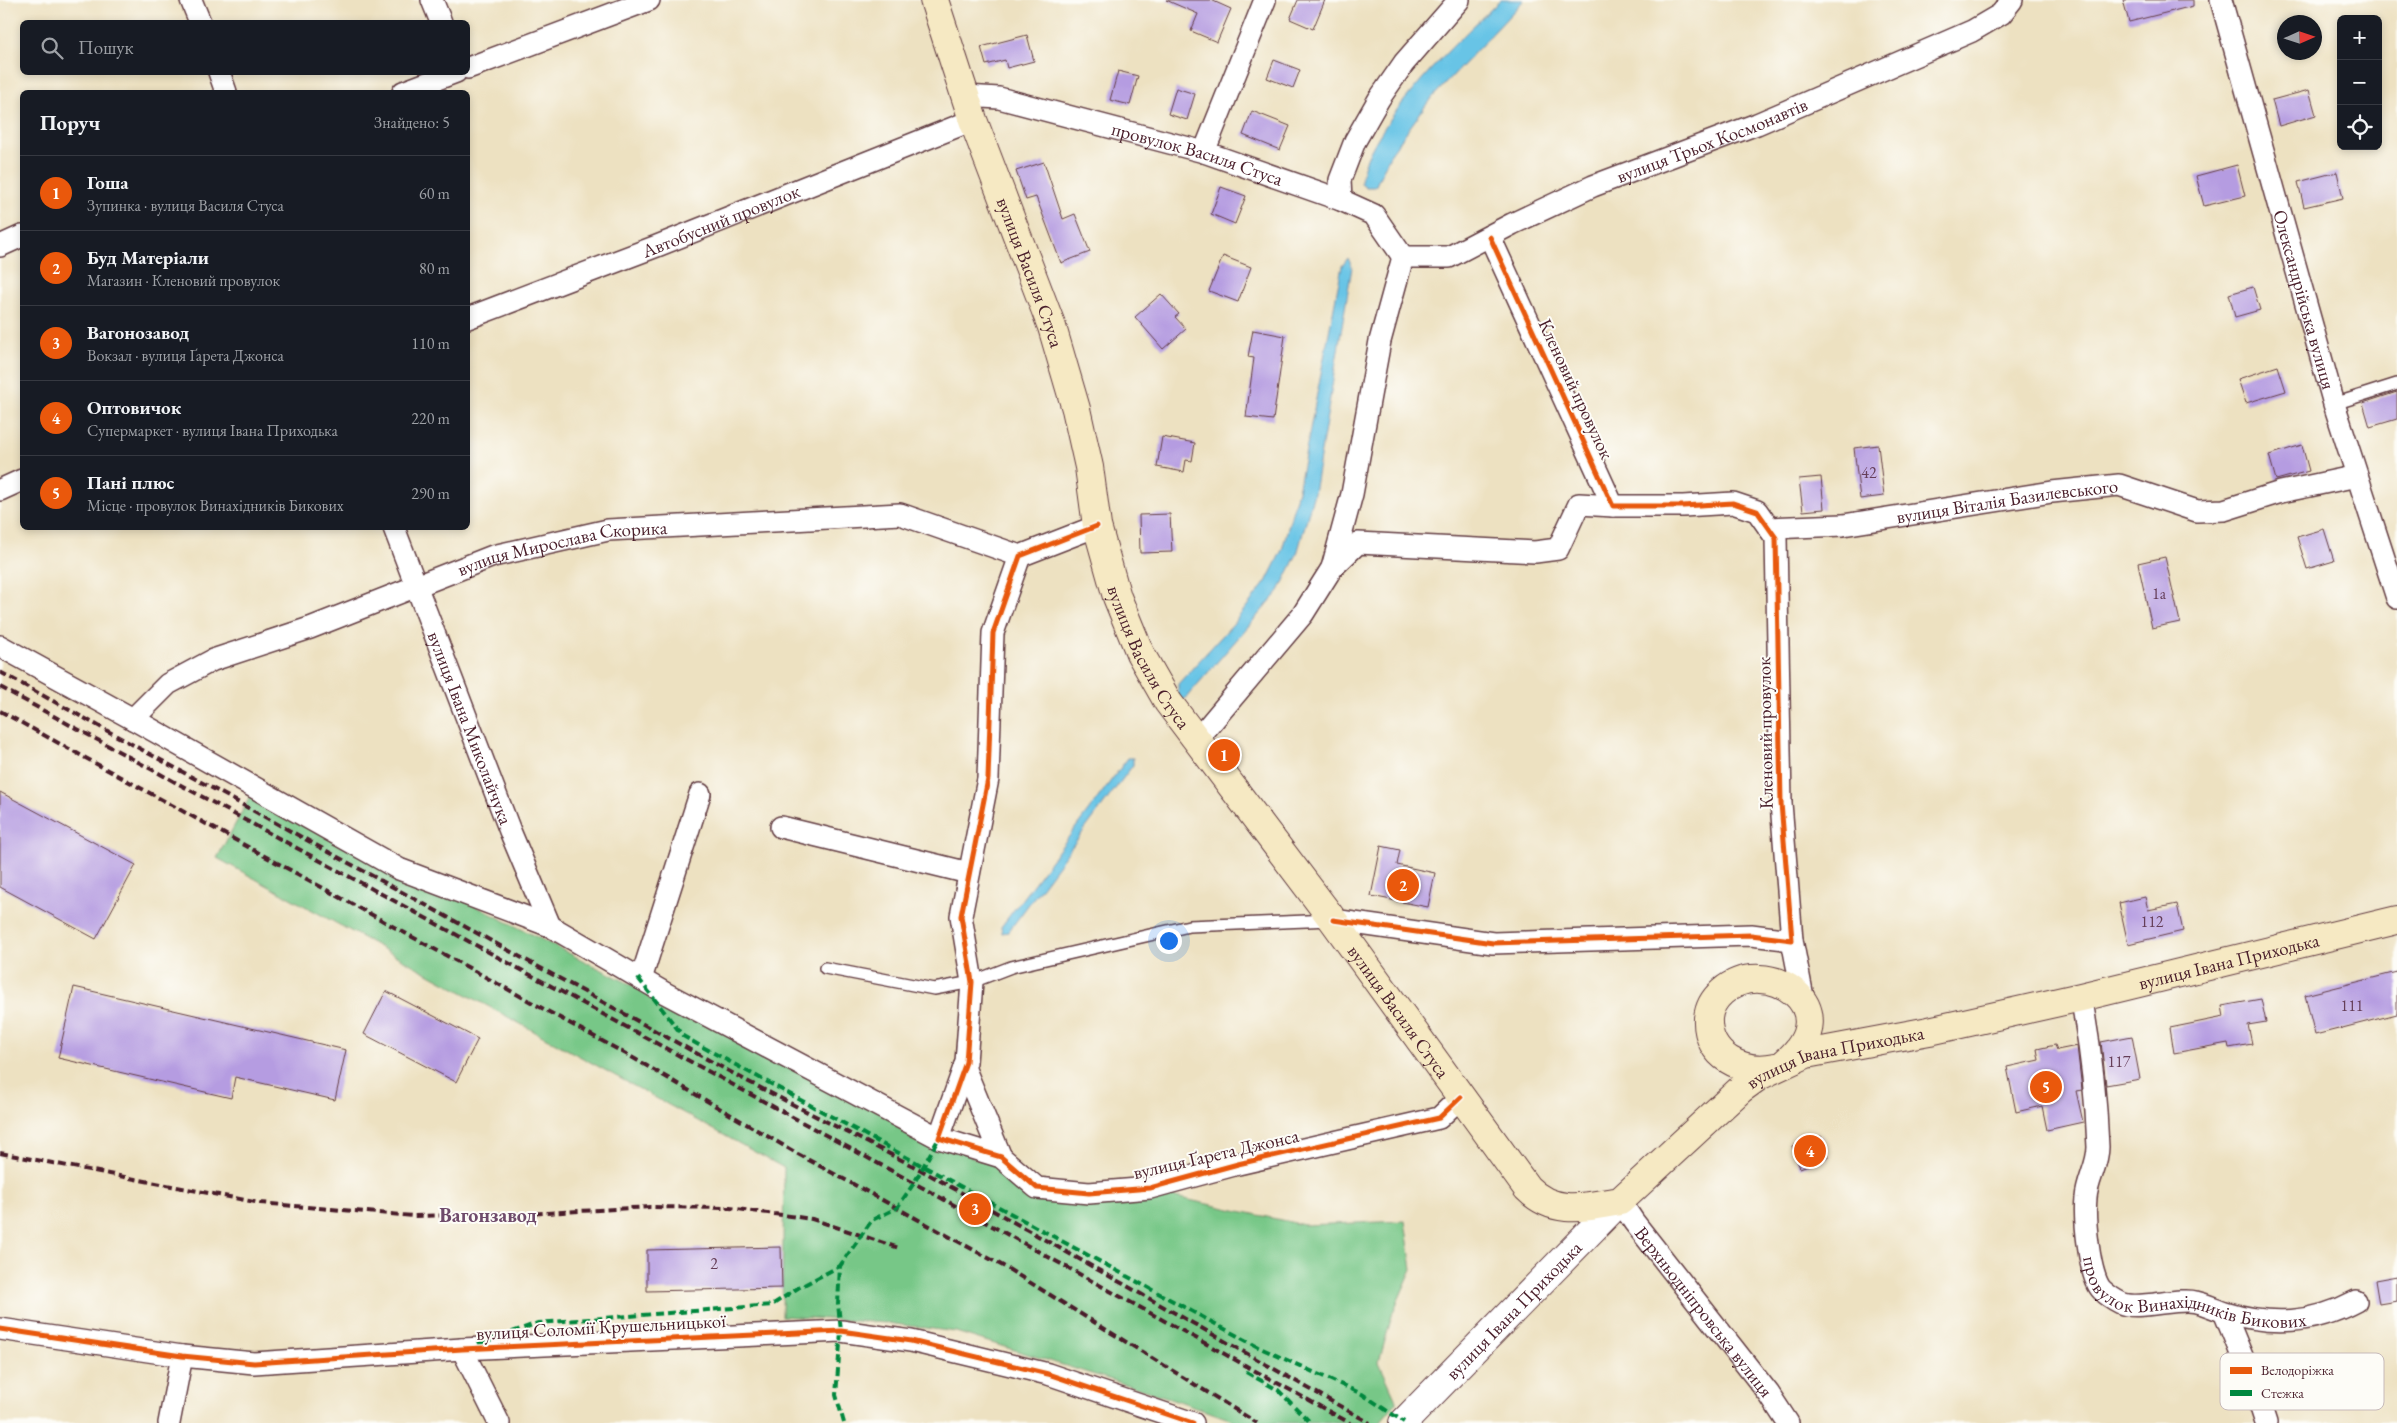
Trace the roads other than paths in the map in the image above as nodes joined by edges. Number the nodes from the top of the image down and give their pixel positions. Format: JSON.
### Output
{"nodes":[{"id":1,"x":191,"y":0,"type":"edge"},
{"id":2,"x":432,"y":0,"type":"edge"},
{"id":3,"x":648,"y":0,"type":"edge"},
{"id":4,"x":934,"y":0,"type":"edge"},
{"id":5,"x":1265,"y":0,"type":"edge"},
{"id":6,"x":1459,"y":0,"type":"edge"},
{"id":7,"x":2012,"y":0,"type":"edge"},
{"id":8,"x":2221,"y":0,"type":"edge"},
{"id":9,"x":199,"y":20,"type":"edge"},
{"id":10,"x":440,"y":20,"type":"edge"},
{"id":11,"x":470,"y":67,"type":"edge"},
{"id":12,"x":220,"y":75,"type":"edge"},
{"id":13,"x":448,"y":75,"type":"edge"},
{"id":14,"x":225,"y":90,"type":"edge"},
{"id":15,"x":408,"y":90,"type":"edge"},
{"id":16,"x":969,"y":108,"type":"junction"},
{"id":17,"x":1204,"y":152,"type":"junction"},
{"id":18,"x":1341,"y":200,"type":"junction"},
{"id":19,"x":20,"y":237,"type":"edge"},
{"id":20,"x":1490,"y":237,"type":"junction"},
{"id":21,"x":0,"y":246,"type":"edge"},
{"id":22,"x":1403,"y":257,"type":"junction"},
{"id":23,"x":470,"y":317,"type":"edge"},
{"id":24,"x":2397,"y":384,"type":"edge"},
{"id":25,"x":2334,"y":404,"type":"junction"},
{"id":26,"x":2357,"y":476,"type":"junction"},
{"id":27,"x":20,"y":481,"type":"edge"},
{"id":28,"x":0,"y":490,"type":"edge"},
{"id":29,"x":1613,"y":506,"type":"junction"},
{"id":30,"x":1097,"y":526,"type":"junction"},
{"id":31,"x":1769,"y":528,"type":"junction"},
{"id":32,"x":395,"y":530,"type":"edge"},
{"id":33,"x":1020,"y":556,"type":"junction"},
{"id":34,"x":1332,"y":568,"type":"junction"},
{"id":35,"x":417,"y":586,"type":"junction"},
{"id":36,"x":2397,"y":598,"type":"edge"},
{"id":37,"x":0,"y":646,"type":"edge"},
{"id":38,"x":133,"y":719,"type":"junction"},
{"id":39,"x":1192,"y":735,"type":"junction"},
{"id":40,"x":700,"y":794,"type":"dead end"},
{"id":41,"x":781,"y":827,"type":"dead end"},
{"id":42,"x":969,"y":873,"type":"junction"},
{"id":43,"x":1333,"y":920,"type":"junction"},
{"id":44,"x":2397,"y":920,"type":"edge"},
{"id":45,"x":550,"y":926,"type":"junction"},
{"id":46,"x":1792,"y":940,"type":"junction"},
{"id":47,"x":825,"y":968,"type":"dead end"},
{"id":48,"x":641,"y":980,"type":"junction"},
{"id":49,"x":972,"y":982,"type":"junction"},
{"id":50,"x":2081,"y":997,"type":"junction"},
{"id":51,"x":1807,"y":1008,"type":"junction"},
{"id":52,"x":1874,"y":1041,"type":"junction"},
{"id":53,"x":1723,"y":1054,"type":"junction"},
{"id":54,"x":1781,"y":1065,"type":"junction"},
{"id":55,"x":964,"y":1067,"type":"junction"},
{"id":56,"x":1462,"y":1097,"type":"junction"},
{"id":57,"x":1721,"y":1105,"type":"junction"},
{"id":58,"x":939,"y":1138,"type":"junction"},
{"id":59,"x":1001,"y":1157,"type":"junction"},
{"id":60,"x":1620,"y":1201,"type":"junction"},
{"id":61,"x":2356,"y":1302,"type":"dead end"},
{"id":62,"x":2224,"y":1312,"type":"junction"},
{"id":63,"x":0,"y":1329,"type":"edge"},
{"id":64,"x":462,"y":1349,"type":"junction"},
{"id":65,"x":2241,"y":1353,"type":"edge"},
{"id":66,"x":182,"y":1356,"type":"junction"},
{"id":67,"x":2262,"y":1410,"type":"edge"},
{"id":68,"x":170,"y":1423,"type":"edge"},
{"id":69,"x":499,"y":1423,"type":"edge"},
{"id":70,"x":1193,"y":1423,"type":"edge"},
{"id":71,"x":1403,"y":1423,"type":"edge"},
{"id":72,"x":1788,"y":1423,"type":"edge"},
{"id":73,"x":2266,"y":1423,"type":"edge"}],
"edges":[{"from":1,"to":9,"type":"street"},
{"from":2,"to":10,"type":"street"},
{"from":3,"to":11,"type":"street"},
{"from":4,"to":16,"type":"main road","name":"вулиця Василя Стуса"},
{"from":5,"to":17,"type":"street"},
{"from":6,"to":18,"type":"street"},
{"from":7,"to":20,"type":"street","name":"вулиця Трьох Космонавтів"},
{"from":8,"to":25,"type":"street","name":"Олександрійська вулиця"},
{"from":12,"to":14,"type":"street"},
{"from":13,"to":15,"type":"street"},
{"from":16,"to":17,"type":"street","name":"провулок Василя Стуса"},
{"from":16,"to":23,"type":"street","name":"Автобусний провулок"},
{"from":16,"to":30,"type":"main road","name":"вулиця Василя Стуса"},
{"from":17,"to":18,"type":"street","name":"провулок Василя Стуса"},
{"from":18,"to":22,"type":"street","name":"провулок Василя Стуса"},
{"from":19,"to":21,"type":"street"},
{"from":20,"to":22,"type":"street","name":"вулиця Трьох Космонавтів"},
{"from":20,"to":29,"type":"street","name":"Кленовий провулок"},
{"from":22,"to":34,"type":"street"},
{"from":24,"to":25,"type":"lane"},
{"from":25,"to":26,"type":"street","name":"Олександрійська вулиця"},
{"from":26,"to":31,"type":"street","name":"вулиця Віталія Базилевського"},
{"from":26,"to":36,"type":"street","name":"Олександрійська вулиця"},
{"from":27,"to":28,"type":"street"},
{"from":29,"to":31,"type":"street","name":"Кленовий провулок"},
{"from":29,"to":34,"type":"street"},
{"from":30,"to":33,"type":"street"},
{"from":30,"to":39,"type":"main road","name":"вулиця Василя Стуса"},
{"from":31,"to":46,"type":"street","name":"Кленовий провулок"},
{"from":32,"to":35,"type":"street","name":"вулиця Івана Миколайчука"},
{"from":33,"to":35,"type":"street","name":"вулиця Мирослава Скорика"},
{"from":33,"to":42,"type":"street"},
{"from":34,"to":39,"type":"street"},
{"from":35,"to":38,"type":"street","name":"вулиця Мирослава Скорика"},
{"from":35,"to":45,"type":"street","name":"вулиця Івана Миколайчука"},
{"from":37,"to":38,"type":"street","name":"вулиця Ґарета Джонса"},
{"from":38,"to":45,"type":"street","name":"вулиця Ґарета Джонса"},
{"from":39,"to":43,"type":"main road","name":"вулиця Василя Стуса"},
{"from":40,"to":48,"type":"street"},
{"from":41,"to":42,"type":"street"},
{"from":42,"to":49,"type":"street"},
{"from":43,"to":46,"type":"street"},
{"from":43,"to":49,"type":"lane"},
{"from":43,"to":56,"type":"main road","name":"вулиця Василя Стуса"},
{"from":44,"to":50,"type":"main road","name":"вулиця Івана Приходька"},
{"from":45,"to":48,"type":"street","name":"вулиця Ґарета Джонса"},
{"from":46,"to":51,"type":"street","name":"Кленовий провулок"},
{"from":47,"to":49,"type":"lane"},
{"from":48,"to":58,"type":"street","name":"вулиця Ґарета Джонса"},
{"from":49,"to":55,"type":"street"},
{"from":50,"to":52,"type":"main road","name":"вулиця Івана Приходька"},
{"from":50,"to":62,"type":"street","name":"провулок Винахідників Бикових"},
{"from":51,"to":52,"type":"main road"},
{"from":51,"to":53,"type":"main road"},
{"from":51,"to":54,"type":"main road"},
{"from":52,"to":54,"type":"main road","name":"вулиця Івана Приходька"},
{"from":53,"to":54,"type":"main road"},
{"from":53,"to":57,"type":"main road"},
{"from":54,"to":57,"type":"main road","name":"вулиця Івана Приходька"},
{"from":55,"to":58,"type":"street"},
{"from":55,"to":59,"type":"street"},
{"from":56,"to":59,"type":"street","name":"вулиця Ґарета Джонса"},
{"from":56,"to":60,"type":"main road","name":"вулиця Василя Стуса"},
{"from":57,"to":60,"type":"main road","name":"вулиця Івана Приходька"},
{"from":58,"to":59,"type":"street","name":"вулиця Ґарета Джонса"},
{"from":60,"to":71,"type":"street","name":"вулиця Івана Приходька"},
{"from":60,"to":72,"type":"street","name":"Верхньодніпровська вулиця"},
{"from":61,"to":62,"type":"street","name":"провулок Винахідників Бикових"},
{"from":62,"to":65,"type":"street"},
{"from":63,"to":66,"type":"street","name":"вулиця Соломії Крушельницької"},
{"from":64,"to":66,"type":"street","name":"вулиця Соломії Крушельницької"},
{"from":64,"to":69,"type":"street"},
{"from":64,"to":70,"type":"street","name":"вулиця Соломії Крушельницької"},
{"from":66,"to":68,"type":"street"},
{"from":67,"to":73,"type":"street"}]}
